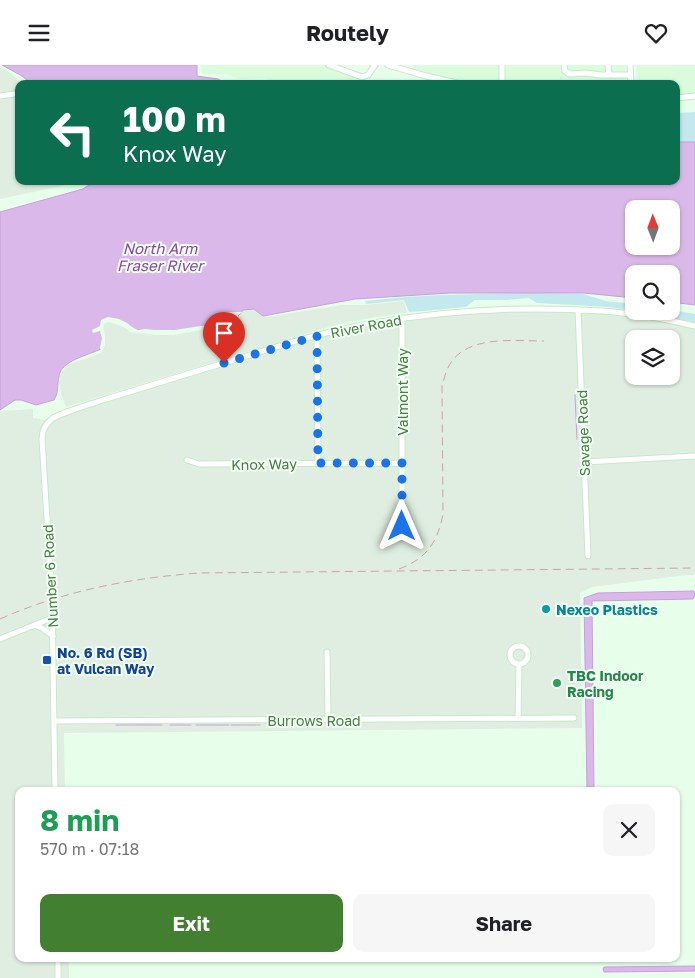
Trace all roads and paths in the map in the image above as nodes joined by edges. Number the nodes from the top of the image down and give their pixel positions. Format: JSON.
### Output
{"nodes":[{"id":1,"x":329,"y":65,"type":"edge"},
{"id":2,"x":375,"y":65,"type":"edge"},
{"id":3,"x":388,"y":65,"type":"edge"},
{"id":4,"x":502,"y":65,"type":"edge"},
{"id":5,"x":564,"y":65,"type":"edge"},
{"id":6,"x":608,"y":65,"type":"edge"},
{"id":7,"x":630,"y":65,"type":"edge"},
{"id":8,"x":408,"y":68,"type":"edge"},
{"id":9,"x":609,"y":75,"type":"junction"},
{"id":10,"x":630,"y":75,"type":"junction"},
{"id":11,"x":448,"y":80,"type":"edge"},
{"id":12,"x":502,"y":80,"type":"edge"},
{"id":13,"x":631,"y":80,"type":"edge"},
{"id":14,"x":14,"y":94,"type":"dead end"},
{"id":15,"x":0,"y":96,"type":"edge"},
{"id":16,"x":695,"y":96,"type":"edge"},
{"id":17,"x":680,"y":98,"type":"edge"},
{"id":18,"x":578,"y":310,"type":"junction"},
{"id":19,"x":402,"y":318,"type":"junction"},
{"id":20,"x":695,"y":326,"type":"edge"},
{"id":21,"x":317,"y":336,"type":"junction"},
{"id":22,"x":48,"y":421,"type":"joint"},
{"id":23,"x":695,"y":456,"type":"edge"},
{"id":24,"x":187,"y":460,"type":"dead end"},
{"id":25,"x":584,"y":461,"type":"junction"},
{"id":26,"x":318,"y":463,"type":"junction"},
{"id":27,"x":402,"y":463,"type":"junction"},
{"id":28,"x":402,"y":526,"type":"dead end"},
{"id":29,"x":588,"y":556,"type":"dead end"},
{"id":30,"x":52,"y":618,"type":"junction"},
{"id":31,"x":34,"y":625,"type":"junction"},
{"id":32,"x":53,"y":636,"type":"junction"},
{"id":33,"x":0,"y":639,"type":"edge"},
{"id":34,"x":327,"y":652,"type":"dead end"},
{"id":35,"x":519,"y":664,"type":"dead end"},
{"id":36,"x":574,"y":718,"type":"dead end"},
{"id":37,"x":518,"y":719,"type":"junction"},
{"id":38,"x":328,"y":720,"type":"junction"},
{"id":39,"x":54,"y":721,"type":"junction"},
{"id":40,"x":55,"y":787,"type":"edge"},
{"id":41,"x":58,"y":962,"type":"edge"},
{"id":42,"x":58,"y":978,"type":"edge"}],
"edges":[{"from":1,"to":2,"type":"street"},
{"from":3,"to":8,"type":"street"},
{"from":4,"to":12,"type":"street"},
{"from":5,"to":9,"type":"street"},
{"from":6,"to":9,"type":"street"},
{"from":7,"to":10,"type":"street"},
{"from":8,"to":11,"type":"street"},
{"from":9,"to":10,"type":"street"},
{"from":10,"to":13,"type":"street"},
{"from":14,"to":15,"type":"street"},
{"from":16,"to":17,"type":"street"},
{"from":18,"to":19,"type":"street","name":"River Road"},
{"from":18,"to":20,"type":"street","name":"River Road"},
{"from":18,"to":25,"type":"street","name":"Savage Road"},
{"from":19,"to":21,"type":"street","name":"River Road"},
{"from":19,"to":27,"type":"street","name":"Valmont Way"},
{"from":21,"to":22,"type":"street","name":"River Road"},
{"from":21,"to":26,"type":"street"},
{"from":22,"to":30,"type":"street","name":"Number 6 Road"},
{"from":23,"to":25,"type":"street"},
{"from":24,"to":26,"type":"street","name":"Knox Way"},
{"from":25,"to":29,"type":"street","name":"Savage Road"},
{"from":26,"to":27,"type":"street","name":"Knox Way"},
{"from":27,"to":28,"type":"street","name":"Valmont Way"},
{"from":30,"to":31,"type":"street"},
{"from":30,"to":32,"type":"street","name":"Number 6 Road"},
{"from":31,"to":32,"type":"street"},
{"from":31,"to":33,"type":"street"},
{"from":32,"to":39,"type":"street","name":"Number 6 Road"},
{"from":34,"to":38,"type":"street"},
{"from":35,"to":37,"type":"street"},
{"from":36,"to":37,"type":"street","name":"Burrows Road"},
{"from":37,"to":38,"type":"street","name":"Burrows Road"},
{"from":38,"to":39,"type":"street","name":"Burrows Road"},
{"from":39,"to":40,"type":"street","name":"Number 6 Road"},
{"from":41,"to":42,"type":"street"}]}
